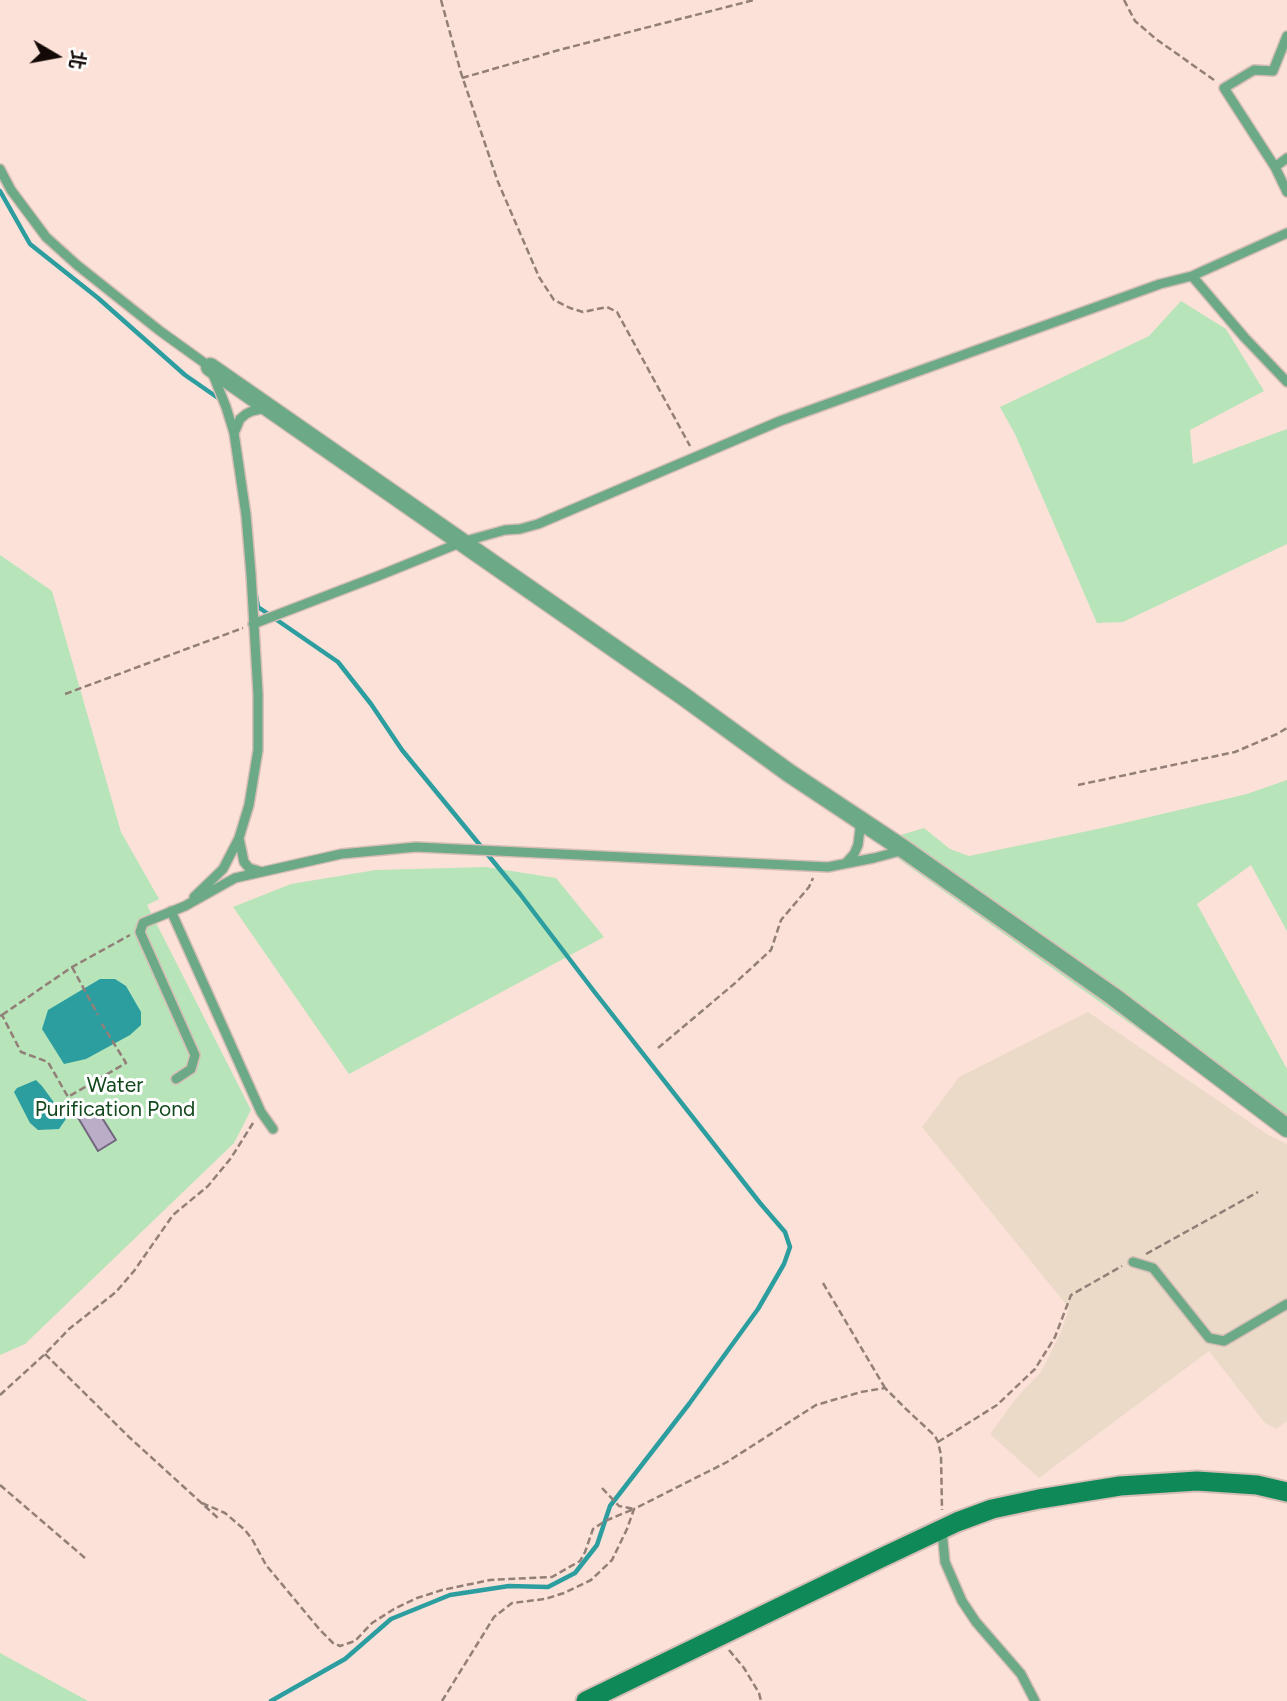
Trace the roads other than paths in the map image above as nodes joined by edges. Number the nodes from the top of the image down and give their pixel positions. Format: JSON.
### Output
{"nodes":[{"id":1,"x":1287,"y":36,"type":"edge"},
{"id":2,"x":1287,"y":158,"type":"edge"},
{"id":3,"x":1275,"y":167,"type":"junction"},
{"id":4,"x":0,"y":169,"type":"edge"},
{"id":5,"x":1287,"y":192,"type":"edge"},
{"id":6,"x":1287,"y":233,"type":"edge"},
{"id":7,"x":1192,"y":276,"type":"junction"},
{"id":8,"x":210,"y":366,"type":"junction"},
{"id":9,"x":1287,"y":383,"type":"edge"},
{"id":10,"x":269,"y":408,"type":"junction"},
{"id":11,"x":234,"y":433,"type":"junction"},
{"id":12,"x":462,"y":542,"type":"junction"},
{"id":13,"x":253,"y":624,"type":"junction"},
{"id":14,"x":856,"y":817,"type":"junction"},
{"id":15,"x":239,"y":838,"type":"junction"},
{"id":16,"x":905,"y":850,"type":"junction"},
{"id":17,"x":846,"y":864,"type":"junction"},
{"id":18,"x":261,"y":872,"type":"junction"},
{"id":19,"x":185,"y":905,"type":"junction"},
{"id":20,"x":170,"y":911,"type":"junction"},
{"id":21,"x":176,"y":1079,"type":"dead end"},
{"id":22,"x":1287,"y":1128,"type":"edge"},
{"id":23,"x":273,"y":1129,"type":"dead end"},
{"id":24,"x":1133,"y":1262,"type":"road end"},
{"id":25,"x":1287,"y":1304,"type":"edge"},
{"id":26,"x":1287,"y":1492,"type":"edge"},
{"id":27,"x":942,"y":1531,"type":"junction"},
{"id":28,"x":586,"y":1701,"type":"edge"},
{"id":29,"x":1035,"y":1701,"type":"edge"}],
"edges":[{"from":1,"to":3,"type":"lane"},
{"from":2,"to":3,"type":"lane"},
{"from":3,"to":5,"type":"lane"},
{"from":4,"to":8,"type":"lane"},
{"from":6,"to":7,"type":"lane"},
{"from":7,"to":9,"type":"lane"},
{"from":7,"to":12,"type":"lane"},
{"from":8,"to":10,"type":"street"},
{"from":8,"to":11,"type":"lane"},
{"from":10,"to":11,"type":"lane"},
{"from":10,"to":12,"type":"street"},
{"from":11,"to":13,"type":"lane"},
{"from":12,"to":13,"type":"lane"},
{"from":12,"to":14,"type":"street"},
{"from":13,"to":15,"type":"lane"},
{"from":14,"to":16,"type":"street"},
{"from":14,"to":17,"type":"lane"},
{"from":15,"to":18,"type":"lane"},
{"from":15,"to":19,"type":"lane"},
{"from":16,"to":17,"type":"lane"},
{"from":16,"to":22,"type":"street"},
{"from":17,"to":18,"type":"lane"},
{"from":18,"to":19,"type":"lane"},
{"from":19,"to":20,"type":"lane"},
{"from":20,"to":21,"type":"lane"},
{"from":20,"to":23,"type":"lane"},
{"from":24,"to":25,"type":"lane"},
{"from":26,"to":27,"type":"main road"},
{"from":27,"to":28,"type":"main road"},
{"from":27,"to":29,"type":"lane"}]}
